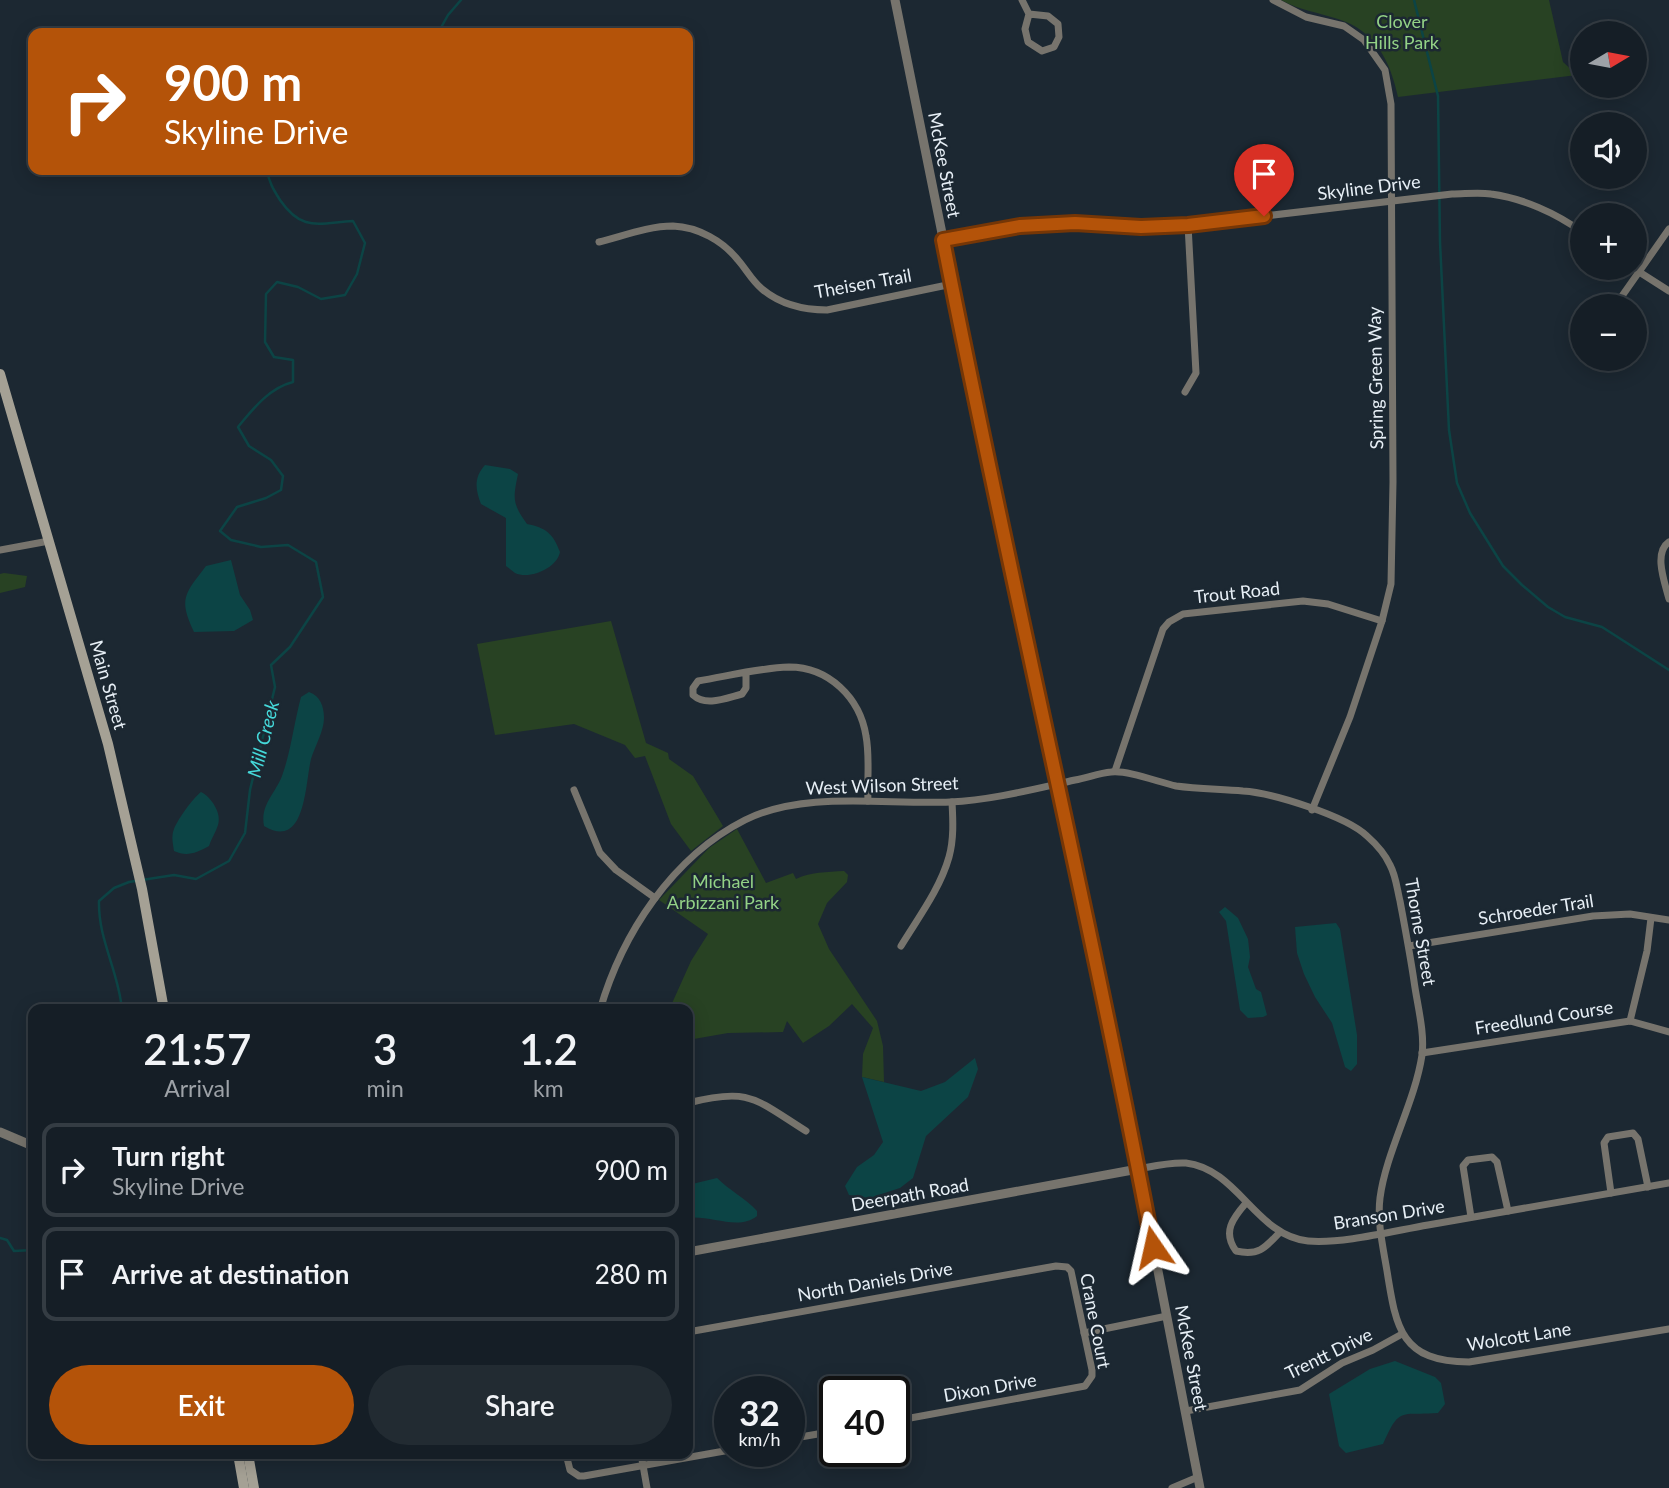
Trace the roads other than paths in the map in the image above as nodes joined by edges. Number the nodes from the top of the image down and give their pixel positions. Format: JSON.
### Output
{"nodes":[{"id":1,"x":895,"y":0,"type":"edge"},
{"id":2,"x":1022,"y":0,"type":"edge"},
{"id":3,"x":1273,"y":0,"type":"edge"},
{"id":4,"x":1028,"y":14,"type":"junction"},
{"id":5,"x":1390,"y":201,"type":"junction"},
{"id":6,"x":1570,"y":223,"type":"edge"},
{"id":7,"x":1188,"y":225,"type":"junction"},
{"id":8,"x":1669,"y":229,"type":"edge"},
{"id":9,"x":943,"y":240,"type":"junction"},
{"id":10,"x":599,"y":243,"type":"dead end"},
{"id":11,"x":1647,"y":256,"type":"edge"},
{"id":12,"x":1647,"y":277,"type":"edge"},
{"id":13,"x":952,"y":284,"type":"junction"},
{"id":14,"x":1669,"y":291,"type":"edge"},
{"id":15,"x":0,"y":374,"type":"edge"},
{"id":16,"x":1185,"y":392,"type":"dead end"},
{"id":17,"x":49,"y":541,"type":"junction"},
{"id":18,"x":1669,"y":542,"type":"edge"},
{"id":19,"x":0,"y":550,"type":"edge"},
{"id":20,"x":1668,"y":596,"type":"edge"},
{"id":21,"x":1382,"y":621,"type":"junction"},
{"id":22,"x":746,"y":673,"type":"junction"},
{"id":23,"x":1115,"y":771,"type":"junction"},
{"id":24,"x":1057,"y":784,"type":"junction"},
{"id":25,"x":574,"y":790,"type":"dead end"},
{"id":26,"x":868,"y":801,"type":"junction"},
{"id":27,"x":952,"y":802,"type":"junction"},
{"id":28,"x":1312,"y":810,"type":"junction"},
{"id":29,"x":655,"y":898,"type":"junction"},
{"id":30,"x":1651,"y":918,"type":"junction"},
{"id":31,"x":1669,"y":920,"type":"edge"},
{"id":32,"x":901,"y":946,"type":"dead end"},
{"id":33,"x":1409,"y":946,"type":"junction"},
{"id":34,"x":163,"y":1004,"type":"edge"},
{"id":35,"x":602,"y":1004,"type":"edge"},
{"id":36,"x":1630,"y":1021,"type":"junction"},
{"id":37,"x":1669,"y":1032,"type":"edge"},
{"id":38,"x":1422,"y":1053,"type":"junction"},
{"id":39,"x":693,"y":1102,"type":"edge"},
{"id":40,"x":806,"y":1131,"type":"dead end"},
{"id":41,"x":0,"y":1132,"type":"edge"},
{"id":42,"x":28,"y":1144,"type":"edge"},
{"id":43,"x":1138,"y":1169,"type":"junction"},
{"id":44,"x":1669,"y":1183,"type":"edge"},
{"id":45,"x":1648,"y":1186,"type":"junction"},
{"id":46,"x":1611,"y":1193,"type":"junction"},
{"id":47,"x":1246,"y":1203,"type":"junction"},
{"id":48,"x":1508,"y":1211,"type":"junction"},
{"id":49,"x":1471,"y":1217,"type":"junction"},
{"id":50,"x":1280,"y":1232,"type":"junction"},
{"id":51,"x":1381,"y":1233,"type":"junction"},
{"id":52,"x":693,"y":1251,"type":"edge"},
{"id":53,"x":1067,"y":1267,"type":"joint"},
{"id":54,"x":1167,"y":1316,"type":"junction"},
{"id":55,"x":1669,"y":1329,"type":"edge"},
{"id":56,"x":693,"y":1331,"type":"edge"},
{"id":57,"x":1084,"y":1333,"type":"junction"},
{"id":58,"x":1402,"y":1334,"type":"junction"},
{"id":59,"x":1089,"y":1382,"type":"joint"},
{"id":60,"x":1186,"y":1412,"type":"junction"},
{"id":61,"x":910,"y":1418,"type":"edge"},
{"id":62,"x":714,"y":1453,"type":"edge"},
{"id":63,"x":693,"y":1456,"type":"edge"},
{"id":64,"x":239,"y":1459,"type":"edge"},
{"id":65,"x":249,"y":1459,"type":"edge"},
{"id":66,"x":567,"y":1459,"type":"edge"},
{"id":67,"x":642,"y":1459,"type":"edge"},
{"id":68,"x":678,"y":1459,"type":"edge"},
{"id":69,"x":643,"y":1465,"type":"junction"},
{"id":70,"x":1198,"y":1477,"type":"junction"},
{"id":71,"x":244,"y":1488,"type":"edge"},
{"id":72,"x":254,"y":1488,"type":"edge"},
{"id":73,"x":647,"y":1488,"type":"edge"},
{"id":74,"x":1172,"y":1488,"type":"edge"},
{"id":75,"x":1200,"y":1488,"type":"edge"}],
"edges":[{"from":1,"to":9,"type":"street","name":"McKee Street"},
{"from":2,"to":4,"type":"street"},
{"from":3,"to":5,"type":"street","name":"Spring Green Way"},
{"from":4,"to":4,"type":"street"},
{"from":5,"to":6,"type":"street","name":"Skyline Drive"},
{"from":5,"to":7,"type":"street","name":"Skyline Drive"},
{"from":5,"to":21,"type":"street","name":"Spring Green Way"},
{"from":7,"to":9,"type":"street","name":"Skyline Drive"},
{"from":7,"to":16,"type":"street"},
{"from":8,"to":11,"type":"street"},
{"from":9,"to":13,"type":"street","name":"McKee Street"},
{"from":10,"to":13,"type":"street","name":"Theisen Trail"},
{"from":12,"to":14,"type":"street"},
{"from":13,"to":24,"type":"street","name":"McKee Street"},
{"from":15,"to":17,"type":"main road","name":"Main Street"},
{"from":17,"to":19,"type":"street"},
{"from":17,"to":34,"type":"main road","name":"Main Street"},
{"from":18,"to":20,"type":"street"},
{"from":21,"to":23,"type":"street","name":"Trout Road"},
{"from":21,"to":28,"type":"street","name":"Spring Green Way"},
{"from":22,"to":22,"type":"street"},
{"from":22,"to":26,"type":"street"},
{"from":23,"to":24,"type":"street","name":"Thorne Street"},
{"from":23,"to":28,"type":"street","name":"Thorne Street"},
{"from":24,"to":27,"type":"street","name":"West Wilson Street"},
{"from":24,"to":43,"type":"street","name":"McKee Street"},
{"from":25,"to":29,"type":"street"},
{"from":26,"to":27,"type":"street","name":"West Wilson Street"},
{"from":26,"to":29,"type":"street","name":"West Wilson Street"},
{"from":27,"to":32,"type":"street"},
{"from":28,"to":33,"type":"street","name":"Thorne Street"},
{"from":29,"to":35,"type":"street","name":"West Wilson Street"},
{"from":30,"to":31,"type":"street","name":"Schroeder Trail"},
{"from":30,"to":33,"type":"street","name":"Schroeder Trail"},
{"from":30,"to":36,"type":"street"},
{"from":33,"to":38,"type":"street","name":"Thorne Street"},
{"from":36,"to":37,"type":"street","name":"Freedlund Course"},
{"from":36,"to":38,"type":"street","name":"Freedlund Course"},
{"from":38,"to":51,"type":"street","name":"Thorne Street"},
{"from":39,"to":40,"type":"street"},
{"from":41,"to":42,"type":"street"},
{"from":43,"to":47,"type":"street","name":"Branson Drive"},
{"from":43,"to":52,"type":"street","name":"Deerpath Road"},
{"from":43,"to":54,"type":"street","name":"McKee Street"},
{"from":44,"to":45,"type":"street","name":"Branson Drive"},
{"from":45,"to":46,"type":"street","name":"Branson Drive"},
{"from":45,"to":46,"type":"street"},
{"from":46,"to":48,"type":"street","name":"Branson Drive"},
{"from":47,"to":50,"type":"street","name":"Branson Drive"},
{"from":47,"to":50,"type":"street"},
{"from":48,"to":49,"type":"street","name":"Branson Drive"},
{"from":48,"to":49,"type":"street"},
{"from":49,"to":51,"type":"street","name":"Branson Drive"},
{"from":50,"to":51,"type":"street","name":"Branson Drive"},
{"from":51,"to":58,"type":"street"},
{"from":53,"to":56,"type":"street","name":"North Daniels Drive"},
{"from":53,"to":57,"type":"street","name":"Crane Court"},
{"from":54,"to":57,"type":"street"},
{"from":54,"to":60,"type":"street","name":"McKee Street"},
{"from":55,"to":58,"type":"street","name":"Wolcott Lane"},
{"from":57,"to":59,"type":"street","name":"Crane Court"},
{"from":58,"to":60,"type":"street","name":"Trentt Drive"},
{"from":59,"to":61,"type":"street","name":"Dixon Drive"},
{"from":60,"to":70,"type":"street","name":"McKee Street"},
{"from":62,"to":63,"type":"street"},
{"from":64,"to":71,"type":"main road"},
{"from":65,"to":72,"type":"main road"},
{"from":66,"to":69,"type":"street"},
{"from":67,"to":69,"type":"street"},
{"from":68,"to":69,"type":"street"},
{"from":69,"to":73,"type":"street"},
{"from":70,"to":74,"type":"street"},
{"from":70,"to":75,"type":"street","name":"McKee Street"}]}
